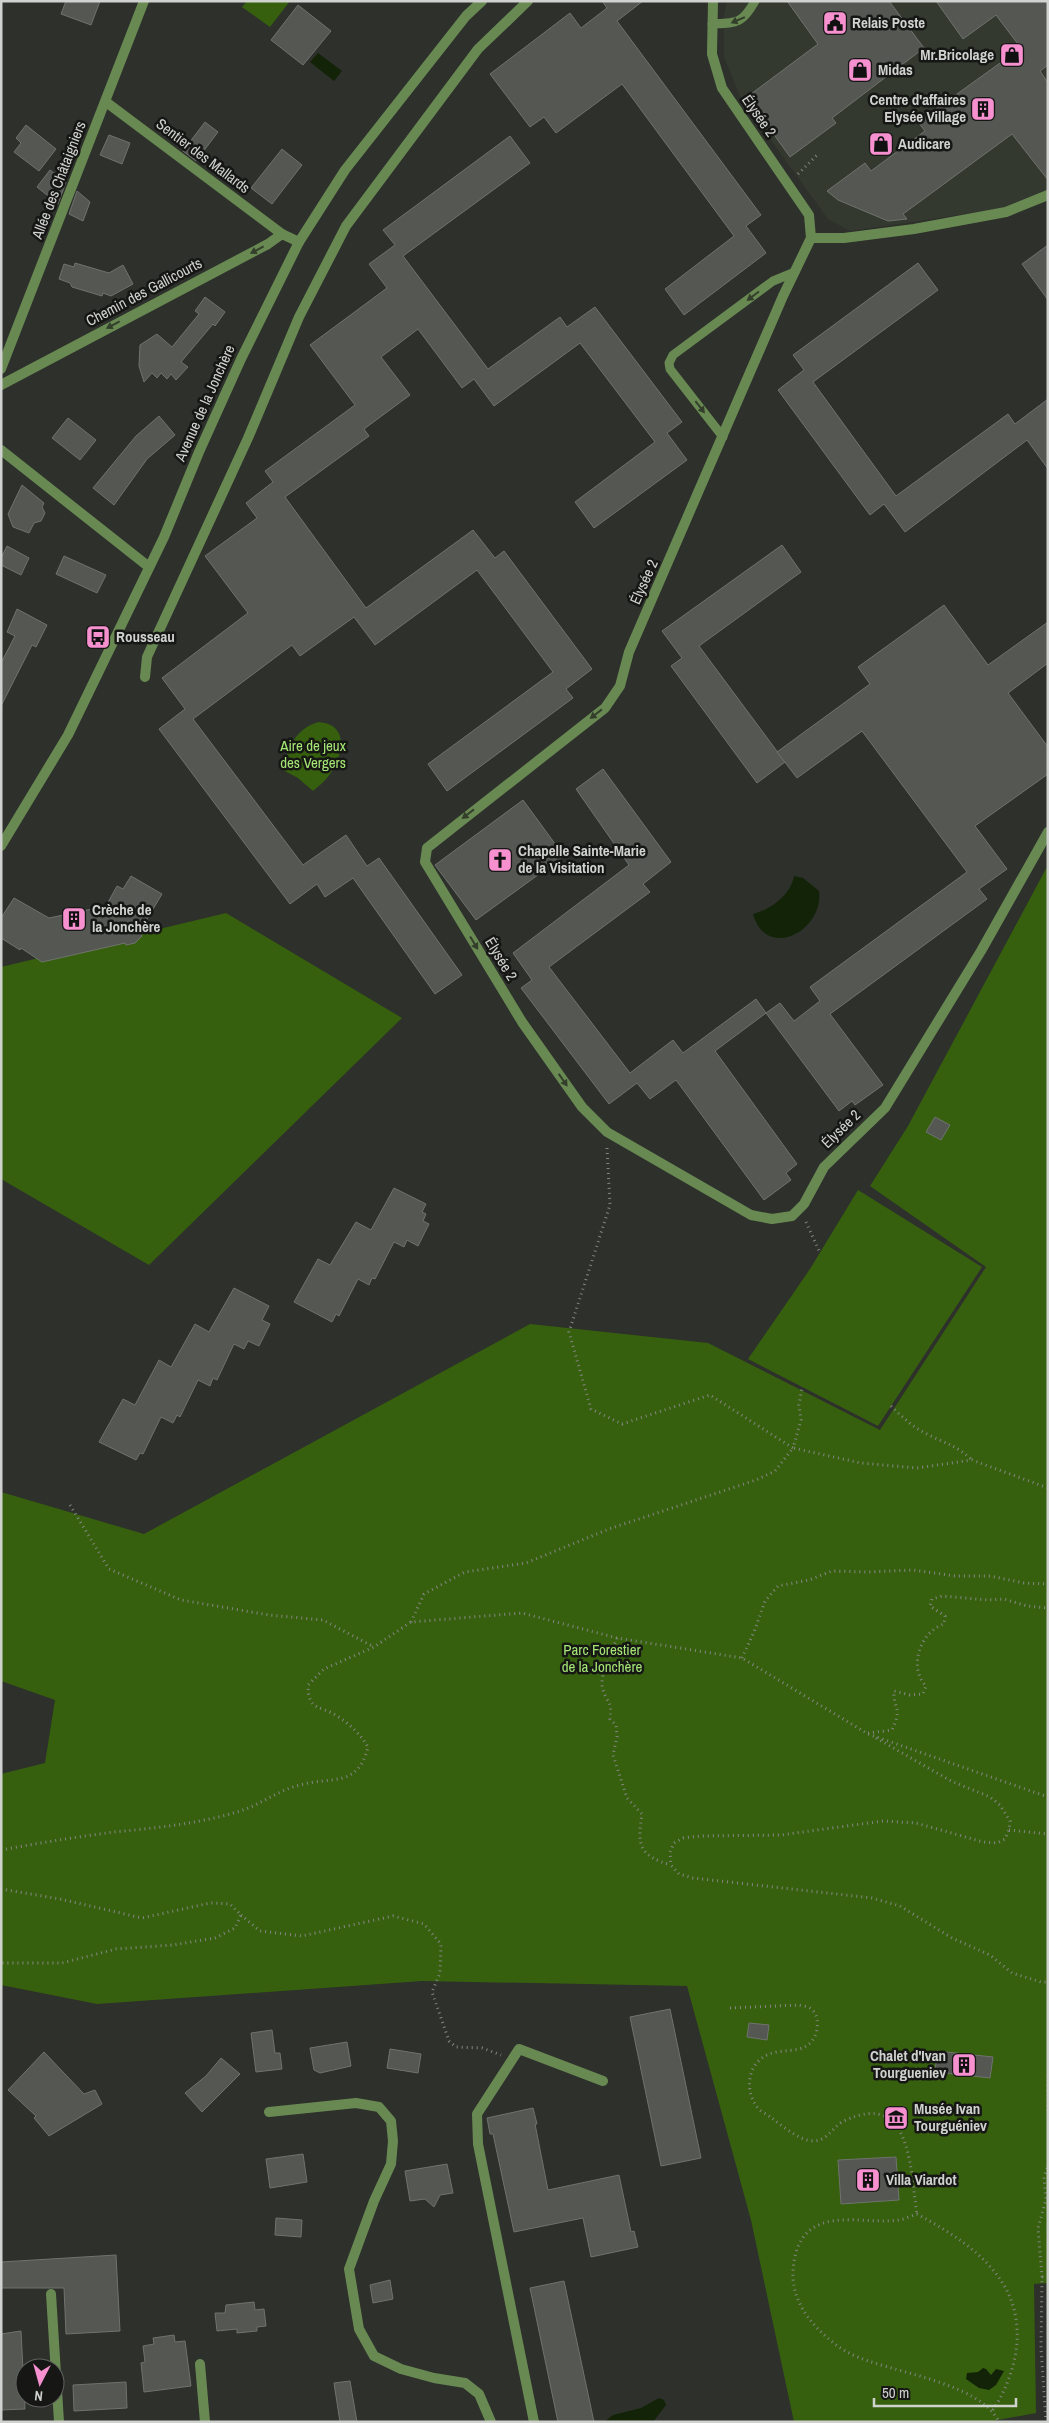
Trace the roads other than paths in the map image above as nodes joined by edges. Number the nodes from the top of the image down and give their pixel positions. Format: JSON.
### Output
{"nodes":[{"id":1,"x":144,"y":1,"type":"edge"},
{"id":2,"x":482,"y":1,"type":"edge"},
{"id":3,"x":528,"y":1,"type":"edge"},
{"id":4,"x":713,"y":1,"type":"edge"},
{"id":5,"x":755,"y":1,"type":"edge"},
{"id":6,"x":712,"y":24,"type":"junction"},
{"id":7,"x":106,"y":102,"type":"junction"},
{"id":8,"x":1048,"y":195,"type":"edge"},
{"id":9,"x":282,"y":234,"type":"junction"},
{"id":10,"x":811,"y":238,"type":"junction"},
{"id":11,"x":299,"y":242,"type":"junction"},
{"id":12,"x":795,"y":272,"type":"junction"},
{"id":13,"x":1,"y":370,"type":"edge"},
{"id":14,"x":1,"y":385,"type":"edge"},
{"id":15,"x":723,"y":437,"type":"junction"},
{"id":16,"x":1,"y":450,"type":"edge"},
{"id":17,"x":150,"y":567,"type":"junction"},
{"id":18,"x":145,"y":677,"type":"dead end"},
{"id":19,"x":1048,"y":832,"type":"edge"},
{"id":20,"x":1,"y":846,"type":"edge"},
{"id":21,"x":603,"y":2081,"type":"dead end"},
{"id":22,"x":269,"y":2112,"type":"dead end"},
{"id":23,"x":51,"y":2294,"type":"dead end"},
{"id":24,"x":200,"y":2364,"type":"dead end"},
{"id":25,"x":59,"y":2422,"type":"edge"},
{"id":26,"x":205,"y":2422,"type":"edge"},
{"id":27,"x":491,"y":2422,"type":"edge"},
{"id":28,"x":534,"y":2422,"type":"edge"}],
"edges":[{"from":1,"to":7,"type":"street","name":"Allée des Châtaigniers"},
{"from":2,"to":11,"type":"street","name":"Avenue de la Jonchère"},
{"from":3,"to":18,"type":"street"},
{"from":4,"to":6,"type":"street","name":"Élysée 2"},
{"from":5,"to":6,"type":"lane","one_way":true},
{"from":6,"to":10,"type":"street","name":"Élysée 2"},
{"from":7,"to":9,"type":"street","name":"Sentier des Mallards"},
{"from":7,"to":13,"type":"street","name":"Allée des Châtaigniers"},
{"from":8,"to":10,"type":"street"},
{"from":9,"to":11,"type":"street"},
{"from":9,"to":14,"type":"street","name":"Chemin des Gallicourts","one_way":true},
{"from":10,"to":12,"type":"street","name":"Élysée 2"},
{"from":11,"to":17,"type":"street","name":"Avenue de la Jonchère"},
{"from":12,"to":15,"type":"street","name":"Élysée 2"},
{"from":12,"to":15,"type":"lane","one_way":true},
{"from":15,"to":19,"type":"street","name":"Élysée 2","one_way":true},
{"from":16,"to":17,"type":"street"},
{"from":17,"to":20,"type":"street","name":"Avenue de la Jonchère"},
{"from":21,"to":28,"type":"street"},
{"from":22,"to":27,"type":"street"},
{"from":23,"to":25,"type":"street"},
{"from":24,"to":26,"type":"street"}]}
